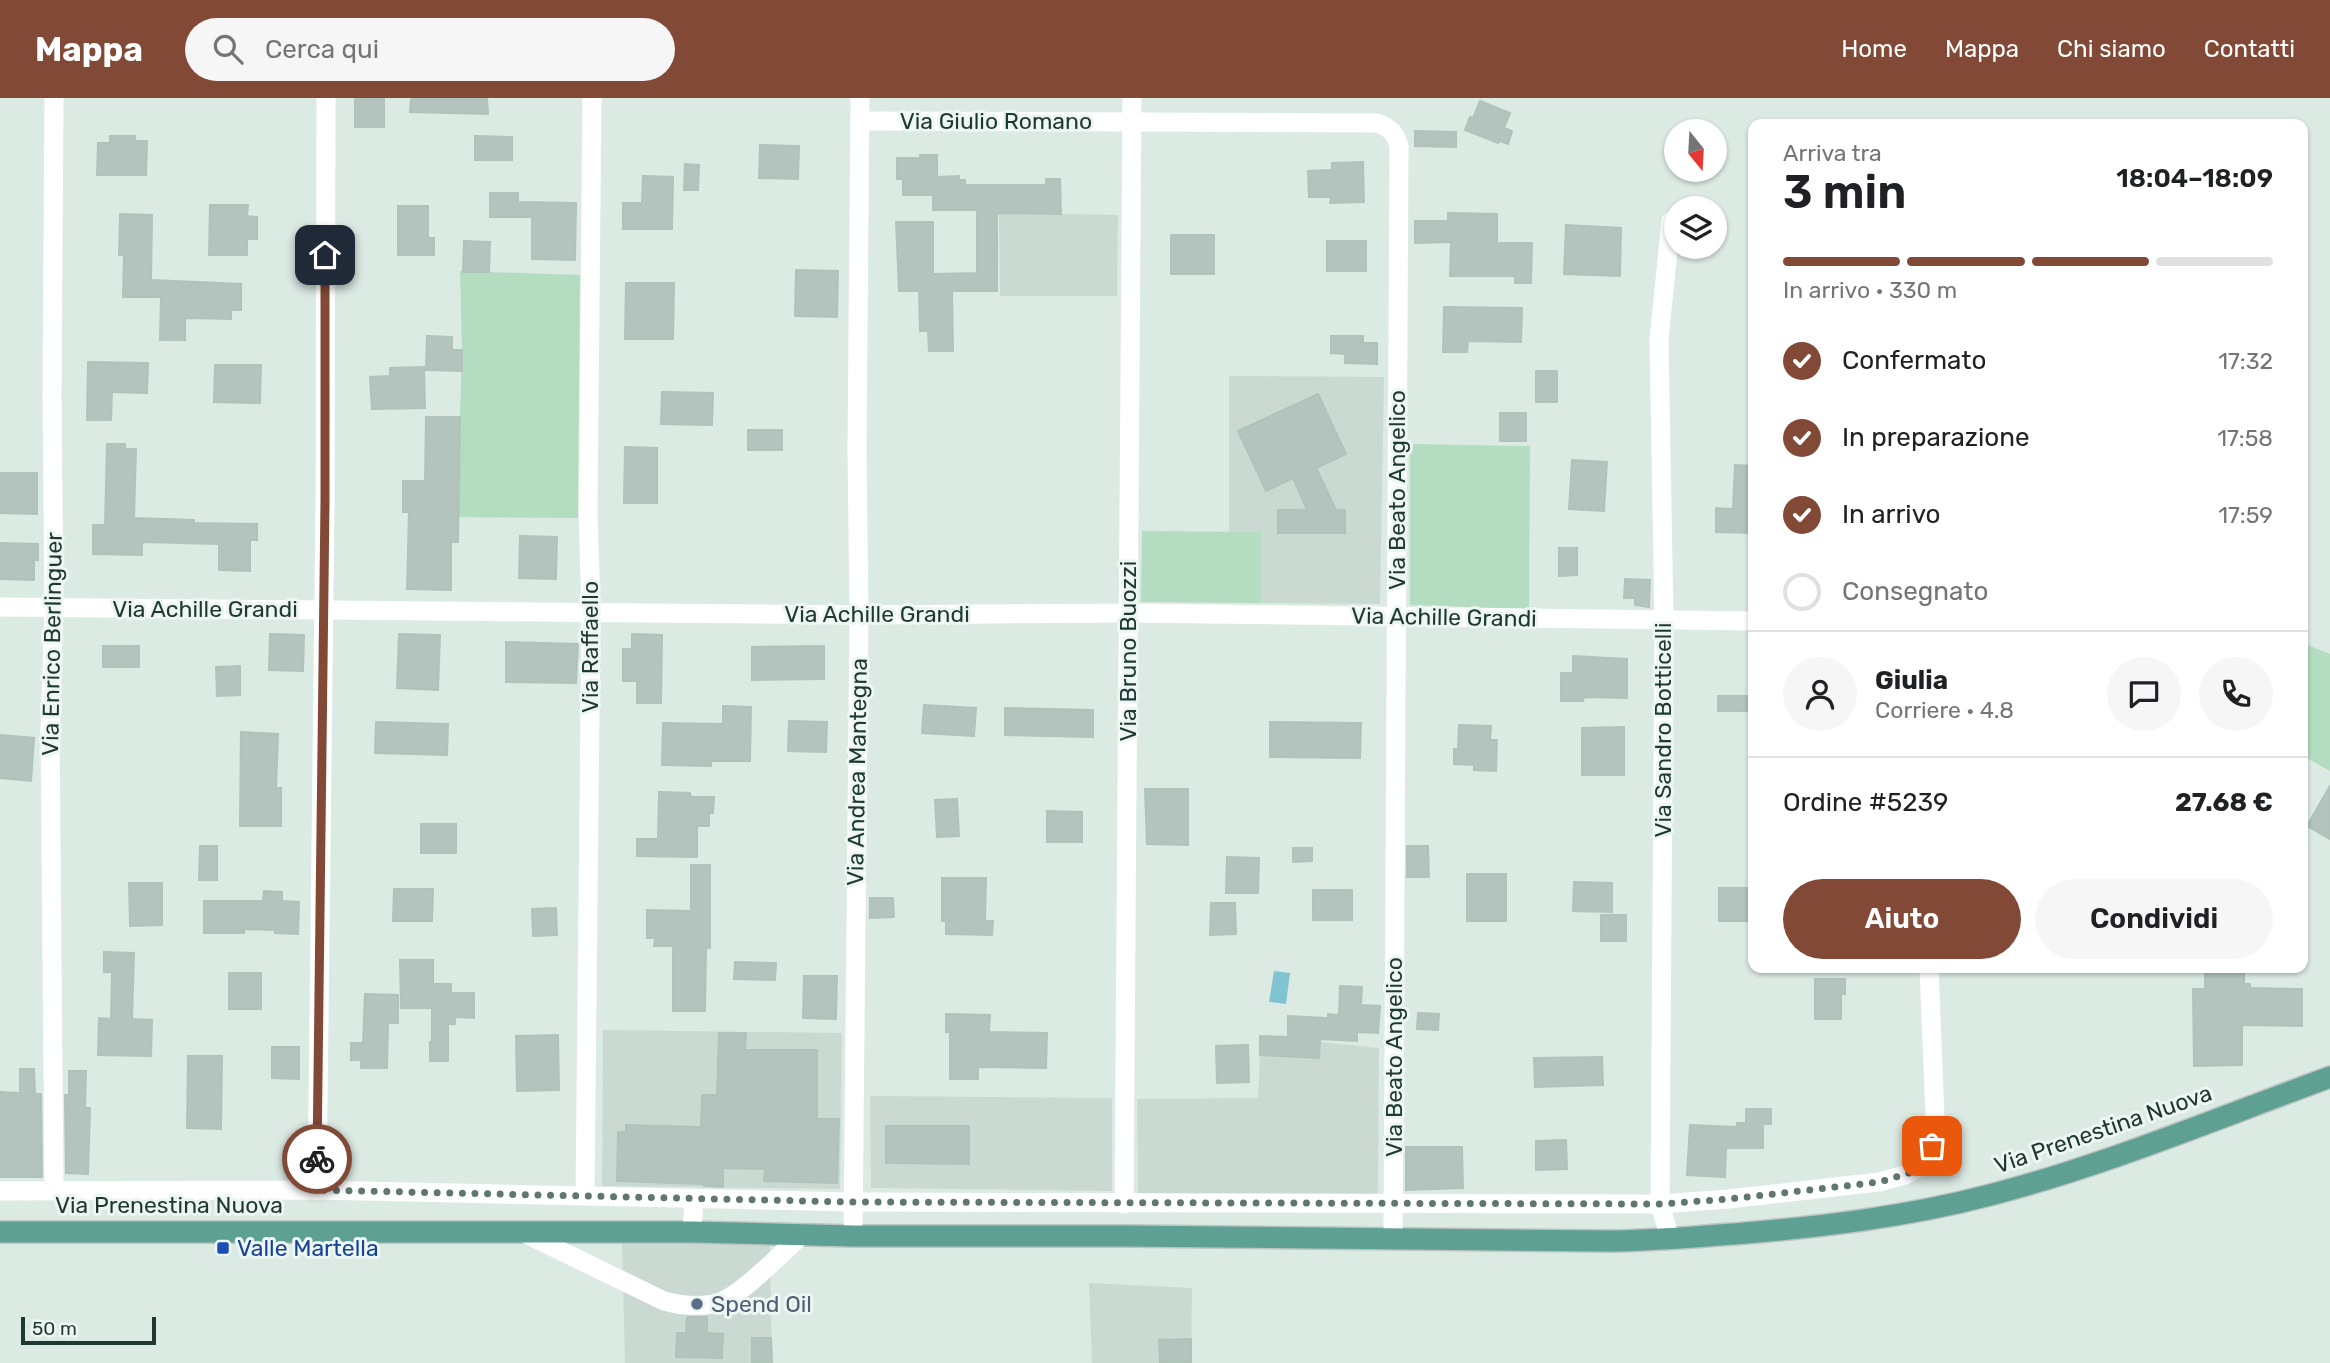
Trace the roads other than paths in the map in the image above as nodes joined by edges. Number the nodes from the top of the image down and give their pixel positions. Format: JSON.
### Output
{"nodes":[{"id":1,"x":54,"y":98,"type":"edge"},
{"id":2,"x":326,"y":98,"type":"edge"},
{"id":3,"x":592,"y":98,"type":"edge"},
{"id":4,"x":860,"y":98,"type":"edge"},
{"id":5,"x":1132,"y":98,"type":"edge"},
{"id":6,"x":860,"y":121,"type":"junction"},
{"id":7,"x":1132,"y":121,"type":"junction"},
{"id":8,"x":1667,"y":259,"type":"edge"},
{"id":9,"x":0,"y":607,"type":"edge"},
{"id":10,"x":54,"y":608,"type":"junction"},
{"id":11,"x":324,"y":610,"type":"junction"},
{"id":12,"x":591,"y":611,"type":"junction"},
{"id":13,"x":1128,"y":613,"type":"junction"},
{"id":14,"x":859,"y":615,"type":"junction"},
{"id":15,"x":1397,"y":617,"type":"junction"},
{"id":16,"x":1664,"y":620,"type":"junction"},
{"id":17,"x":1748,"y":621,"type":"edge"},
{"id":18,"x":1929,"y":973,"type":"edge"},
{"id":19,"x":2330,"y":1077,"type":"edge"},
{"id":20,"x":54,"y":1190,"type":"junction"},
{"id":21,"x":317,"y":1190,"type":"junction"},
{"id":22,"x":0,"y":1191,"type":"edge"},
{"id":23,"x":585,"y":1196,"type":"junction"},
{"id":24,"x":694,"y":1199,"type":"junction"},
{"id":25,"x":852,"y":1202,"type":"junction"},
{"id":26,"x":1124,"y":1204,"type":"junction"},
{"id":27,"x":1660,"y":1204,"type":"junction"},
{"id":28,"x":1394,"y":1205,"type":"junction"},
{"id":29,"x":522,"y":1231,"type":"junction"},
{"id":30,"x":692,"y":1231,"type":"junction"},
{"id":31,"x":0,"y":1232,"type":"edge"},
{"id":32,"x":802,"y":1234,"type":"junction"},
{"id":33,"x":853,"y":1236,"type":"junction"},
{"id":34,"x":1393,"y":1239,"type":"junction"},
{"id":35,"x":1670,"y":1239,"type":"junction"}],
"edges":[{"from":1,"to":10,"type":"street","name":"Via Enrico Berlinguer"},
{"from":2,"to":11,"type":"street"},
{"from":3,"to":12,"type":"street","name":"Via Raffaello"},
{"from":4,"to":6,"type":"street","name":"Via Andrea Mantegna"},
{"from":5,"to":7,"type":"street","name":"Via Bruno Buozzi"},
{"from":6,"to":7,"type":"street","name":"Via Giulio Romano"},
{"from":6,"to":14,"type":"street","name":"Via Andrea Mantegna"},
{"from":7,"to":13,"type":"street","name":"Via Bruno Buozzi"},
{"from":7,"to":15,"type":"street","name":"Via Beato Angelico"},
{"from":8,"to":16,"type":"street","name":"Via Sandro Botticelli"},
{"from":9,"to":10,"type":"street","name":"Via Achille Grandi"},
{"from":10,"to":11,"type":"street","name":"Via Achille Grandi"},
{"from":10,"to":20,"type":"street","name":"Via Enrico Berlinguer"},
{"from":11,"to":12,"type":"street","name":"Via Achille Grandi"},
{"from":11,"to":21,"type":"street"},
{"from":12,"to":14,"type":"street","name":"Via Achille Grandi"},
{"from":12,"to":23,"type":"street","name":"Via Raffaello"},
{"from":13,"to":14,"type":"street","name":"Via Achille Grandi"},
{"from":13,"to":15,"type":"street","name":"Via Achille Grandi"},
{"from":13,"to":26,"type":"street","name":"Via Bruno Buozzi"},
{"from":14,"to":25,"type":"street","name":"Via Andrea Mantegna"},
{"from":15,"to":16,"type":"street","name":"Via Achille Grandi"},
{"from":15,"to":28,"type":"street","name":"Via Beato Angelico"},
{"from":16,"to":17,"type":"street","name":"Via Achille Grandi"},
{"from":16,"to":27,"type":"street","name":"Via Sandro Botticelli"},
{"from":18,"to":27,"type":"street"},
{"from":19,"to":35,"type":"main road","name":"Via Prenestina Nuova"},
{"from":20,"to":21,"type":"street"},
{"from":20,"to":22,"type":"street"},
{"from":21,"to":23,"type":"street"},
{"from":23,"to":24,"type":"street"},
{"from":24,"to":25,"type":"street"},
{"from":24,"to":30,"type":"street"},
{"from":25,"to":26,"type":"street"},
{"from":25,"to":33,"type":"street","name":"Via Andrea Mantegna"},
{"from":26,"to":28,"type":"street"},
{"from":27,"to":28,"type":"street"},
{"from":27,"to":35,"type":"street","name":"Via Sandro Botticelli"},
{"from":28,"to":34,"type":"street","name":"Via Beato Angelico"},
{"from":29,"to":30,"type":"main road","name":"Via Prenestina Nuova"},
{"from":29,"to":31,"type":"main road","name":"Via Prenestina Nuova"},
{"from":29,"to":32,"type":"street"},
{"from":30,"to":32,"type":"main road","name":"Via Prenestina Nuova"},
{"from":32,"to":33,"type":"main road","name":"Via Prenestina Nuova"},
{"from":33,"to":34,"type":"main road","name":"Via Prenestina Nuova"},
{"from":34,"to":35,"type":"main road","name":"Via Prenestina Nuova"}]}
